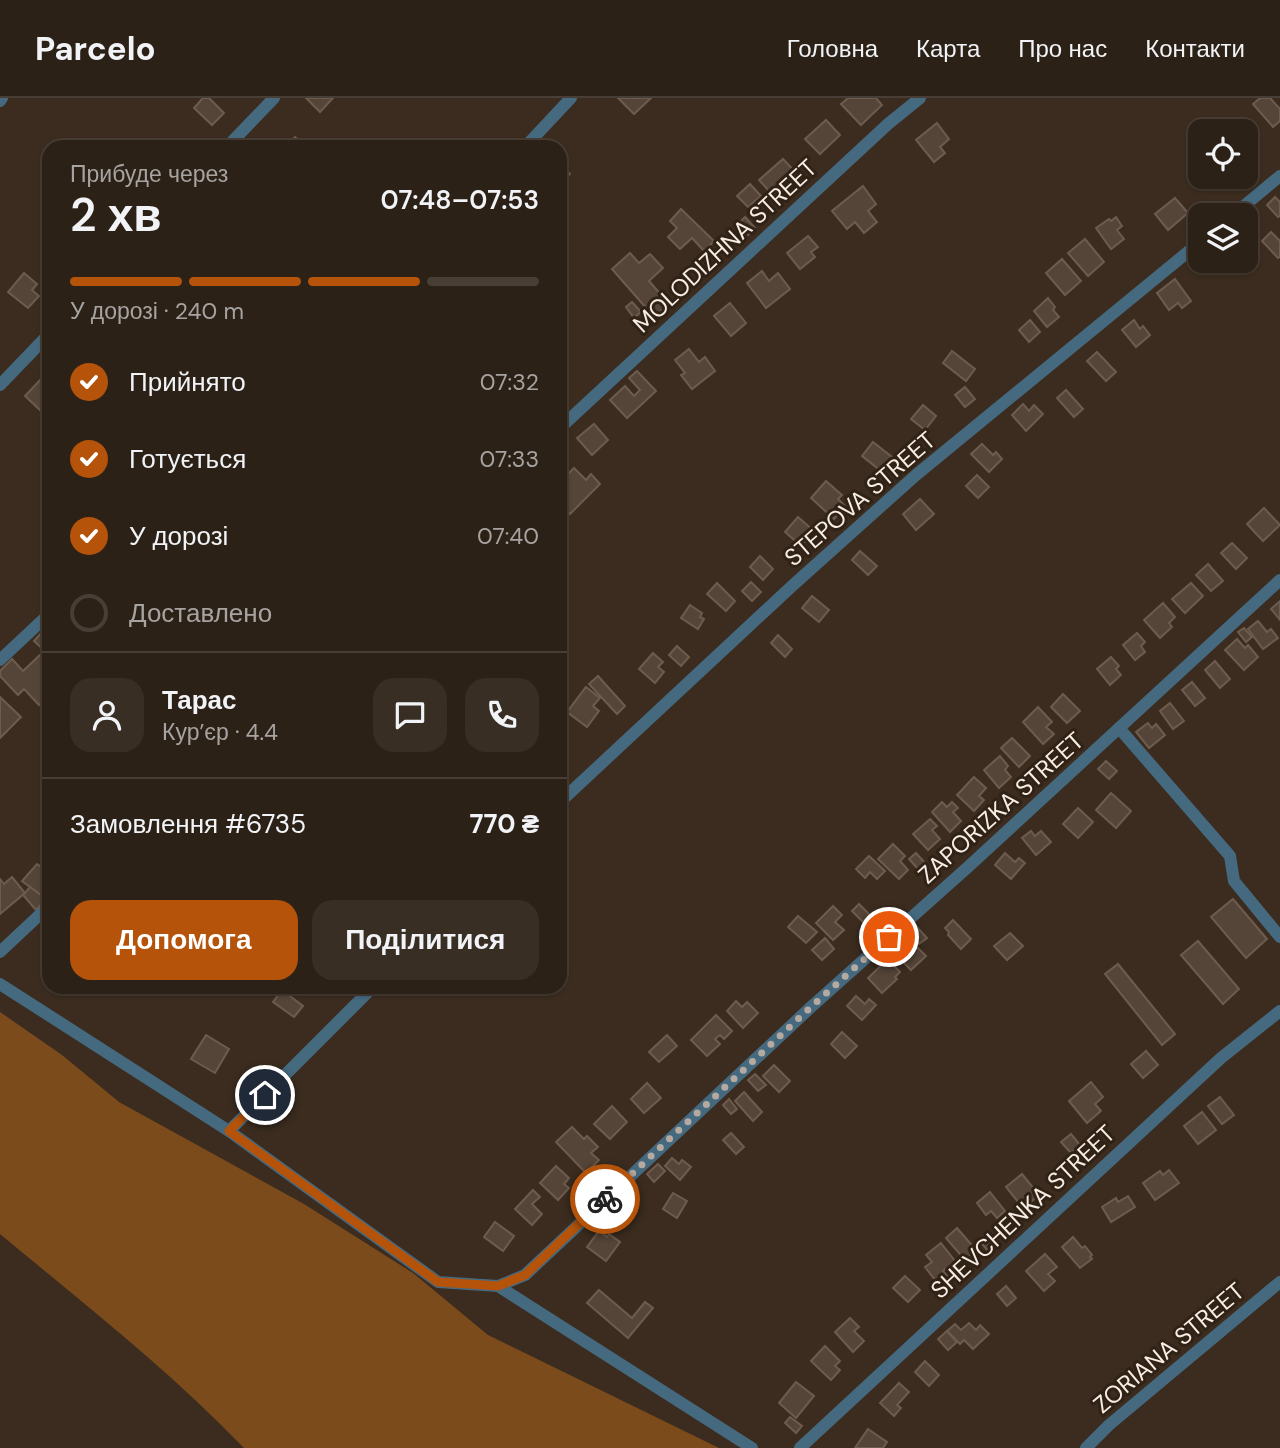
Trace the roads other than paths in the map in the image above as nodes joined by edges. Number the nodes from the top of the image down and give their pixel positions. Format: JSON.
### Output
{"nodes":[{"id":1,"x":274,"y":98,"type":"edge"},
{"id":2,"x":571,"y":98,"type":"edge"},
{"id":3,"x":920,"y":98,"type":"edge"},
{"id":4,"x":234,"y":140,"type":"edge"},
{"id":5,"x":532,"y":140,"type":"edge"},
{"id":6,"x":1280,"y":177,"type":"edge"},
{"id":7,"x":1248,"y":203,"type":"edge"},
{"id":8,"x":1188,"y":252,"type":"edge"},
{"id":9,"x":42,"y":341,"type":"edge"},
{"id":10,"x":0,"y":385,"type":"edge"},
{"id":11,"x":567,"y":422,"type":"edge"},
{"id":12,"x":1280,"y":580,"type":"edge"},
{"id":13,"x":42,"y":621,"type":"edge"},
{"id":14,"x":0,"y":660,"type":"edge"},
{"id":15,"x":1119,"y":728,"type":"junction"},
{"id":16,"x":567,"y":796,"type":"edge"},
{"id":17,"x":42,"y":913,"type":"edge"},
{"id":18,"x":1280,"y":937,"type":"edge"},
{"id":19,"x":0,"y":953,"type":"edge"},
{"id":20,"x":0,"y":984,"type":"edge"},
{"id":21,"x":366,"y":994,"type":"edge"},
{"id":22,"x":1280,"y":1012,"type":"edge"},
{"id":23,"x":229,"y":1131,"type":"junction"},
{"id":24,"x":1280,"y":1282,"type":"edge"},
{"id":25,"x":498,"y":1286,"type":"junction"},
{"id":26,"x":752,"y":1448,"type":"edge"},
{"id":27,"x":800,"y":1448,"type":"edge"},
{"id":28,"x":1086,"y":1448,"type":"edge"}],
"edges":[{"from":1,"to":4,"type":"street"},
{"from":2,"to":5,"type":"street"},
{"from":3,"to":11,"type":"street","name":"MOLODIZHNA STREET"},
{"from":6,"to":7,"type":"street"},
{"from":8,"to":16,"type":"street","name":"STEPOVA STREET"},
{"from":9,"to":10,"type":"street"},
{"from":12,"to":15,"type":"street","name":"ZAPORIZKA STREET"},
{"from":13,"to":14,"type":"street"},
{"from":15,"to":18,"type":"street"},
{"from":15,"to":25,"type":"street","name":"ZAPORIZKA STREET"},
{"from":17,"to":19,"type":"street"},
{"from":20,"to":23,"type":"street"},
{"from":21,"to":23,"type":"street"},
{"from":22,"to":27,"type":"street","name":"SHEVCHENKA STREET"},
{"from":23,"to":25,"type":"street"},
{"from":24,"to":28,"type":"street","name":"ZORIANA STREET"},
{"from":25,"to":26,"type":"street"}]}
